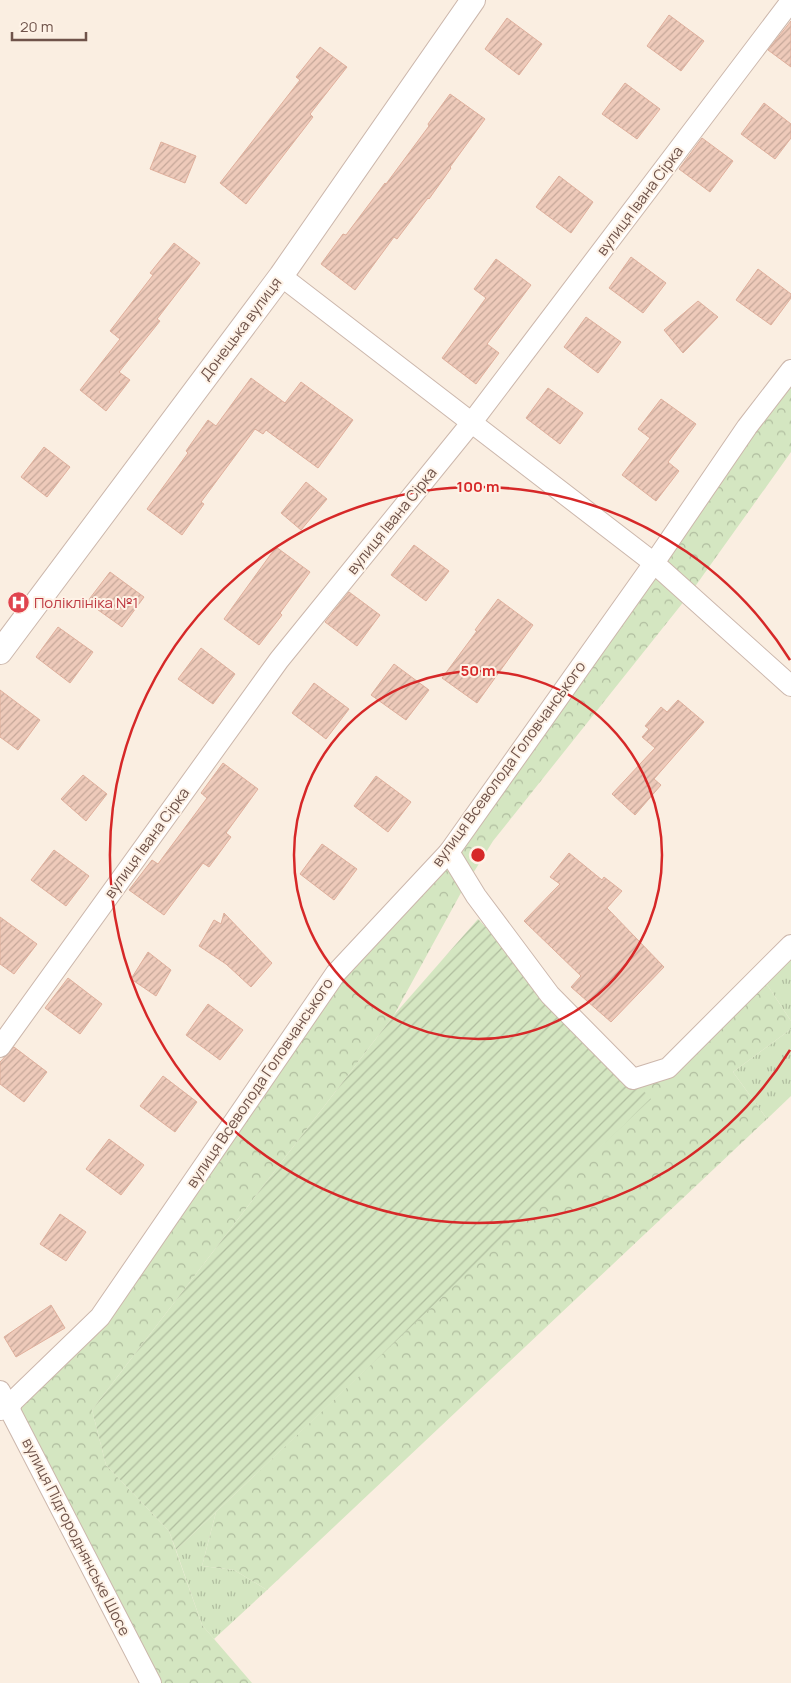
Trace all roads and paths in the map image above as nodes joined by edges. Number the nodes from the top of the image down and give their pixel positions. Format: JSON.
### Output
{"nodes":[{"id":1,"x":472,"y":0,"type":"edge"},
{"id":2,"x":791,"y":1,"type":"edge"},
{"id":3,"x":281,"y":276,"type":"junction"},
{"id":4,"x":791,"y":370,"type":"edge"},
{"id":5,"x":472,"y":422,"type":"junction"},
{"id":6,"x":654,"y":562,"type":"junction"},
{"id":7,"x":0,"y":652,"type":"edge"},
{"id":8,"x":791,"y":686,"type":"edge"},
{"id":9,"x":449,"y":852,"type":"junction"},
{"id":10,"x":791,"y":944,"type":"edge"},
{"id":11,"x":0,"y":1047,"type":"edge"},
{"id":12,"x":3,"y":1401,"type":"edge"},
{"id":13,"x":152,"y":1683,"type":"edge"}],
"edges":[{"from":1,"to":3,"type":"street","name":"Донецька вулиця"},
{"from":2,"to":5,"type":"street","name":"вулиця Івана Сірка"},
{"from":3,"to":5,"type":"street"},
{"from":3,"to":7,"type":"street","name":"Донецька вулиця"},
{"from":4,"to":6,"type":"street","name":"вулиця Всеволода Головчанського"},
{"from":5,"to":6,"type":"street"},
{"from":5,"to":11,"type":"street","name":"вулиця Івана Сірка"},
{"from":6,"to":8,"type":"street"},
{"from":6,"to":9,"type":"street","name":"вулиця Всеволода Головчанського"},
{"from":9,"to":10,"type":"street"},
{"from":9,"to":12,"type":"street","name":"вулиця Всеволода Головчанського"},
{"from":12,"to":13,"type":"street","name":"вулиця Підгороднянське Шосе"}]}
